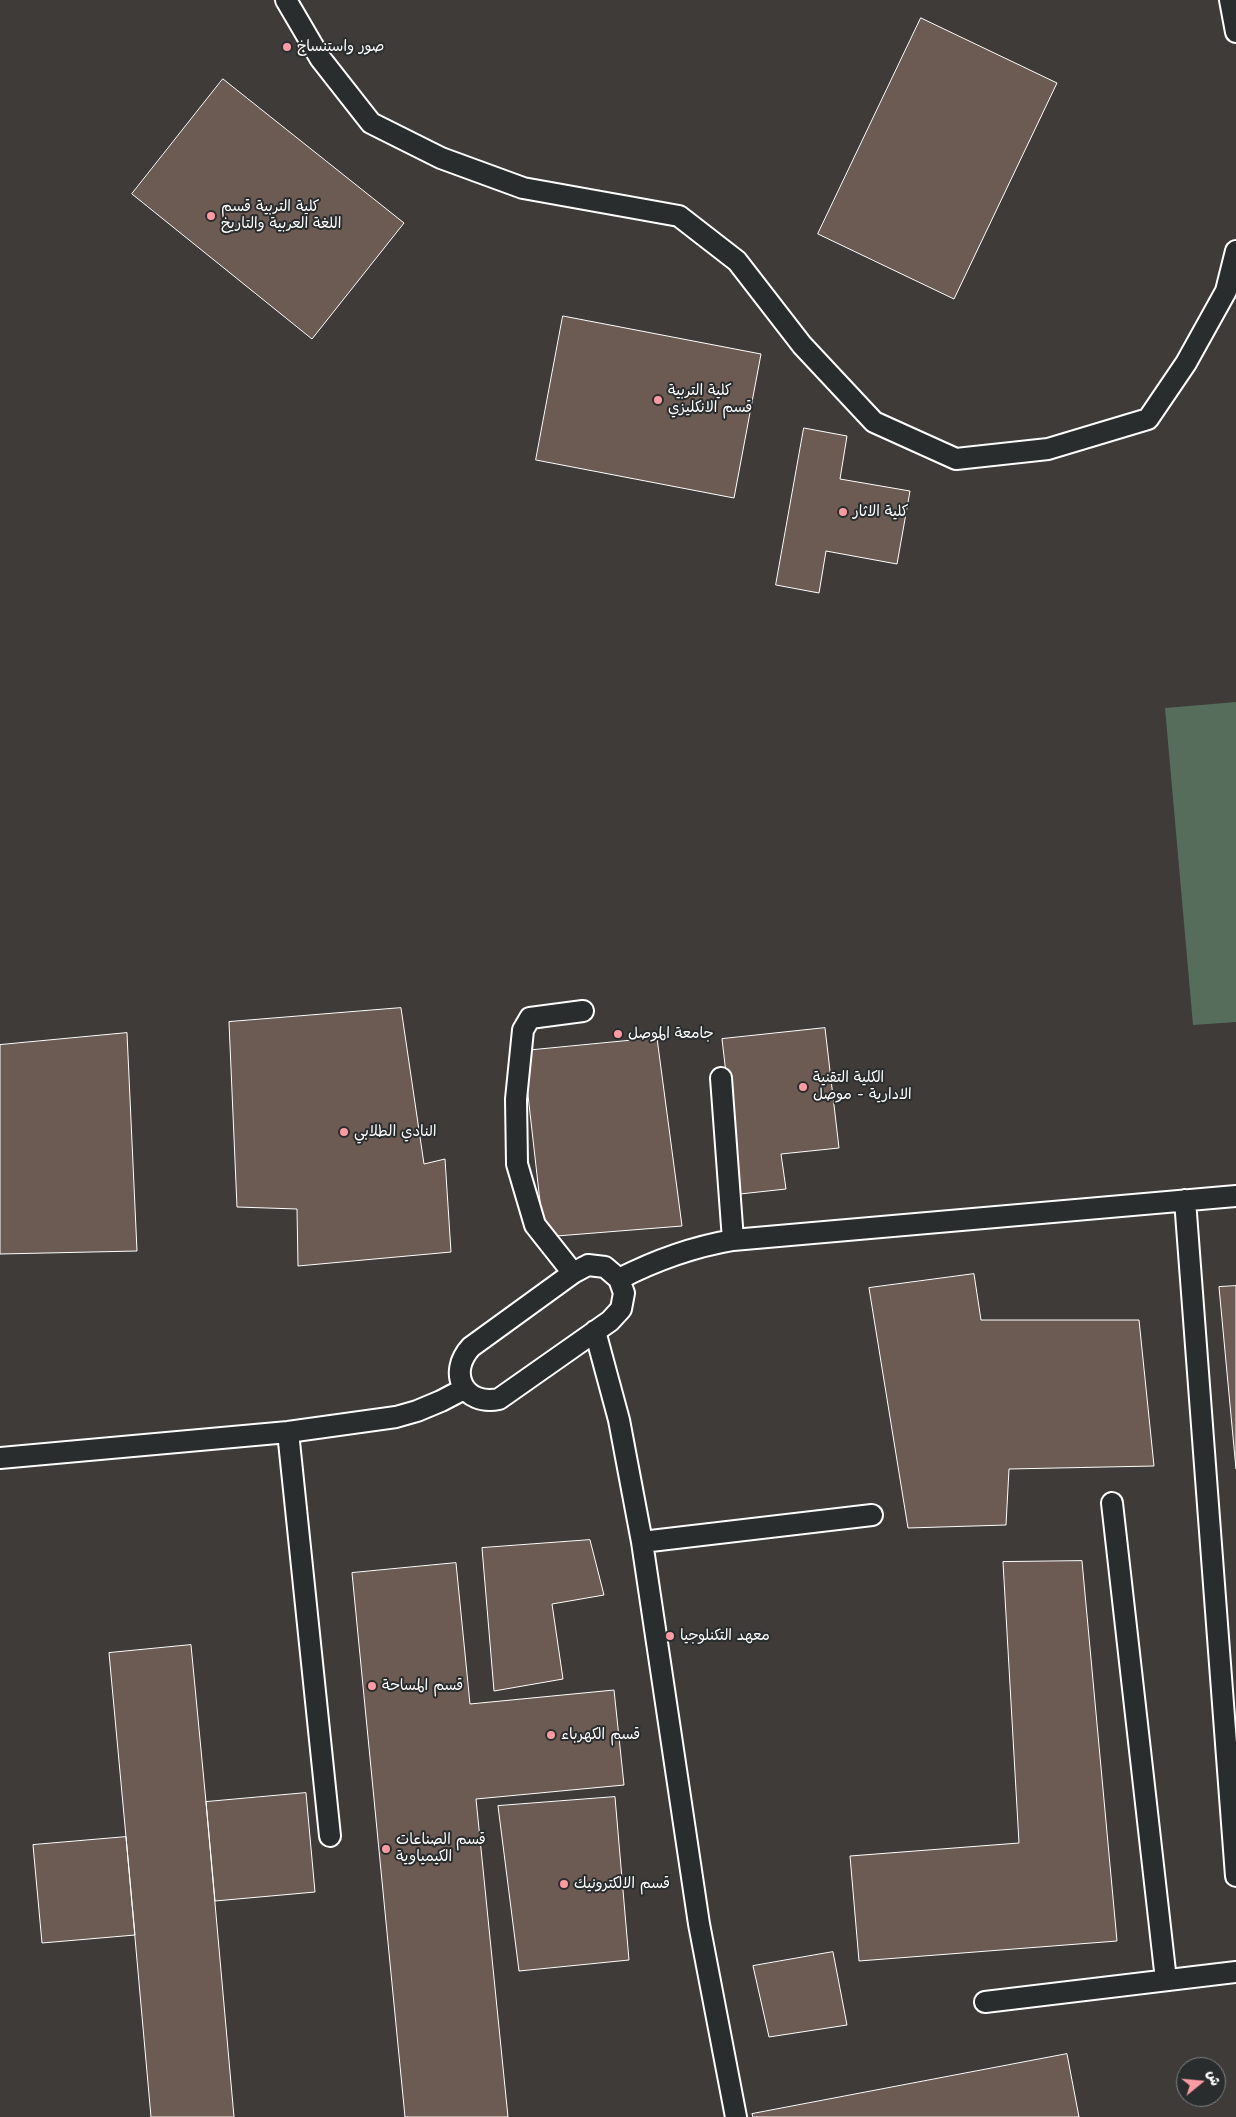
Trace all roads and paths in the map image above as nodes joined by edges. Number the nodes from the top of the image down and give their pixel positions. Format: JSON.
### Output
{"nodes":[{"id":1,"x":286,"y":0,"type":"edge"},
{"id":2,"x":1230,"y":0,"type":"edge"},
{"id":3,"x":1236,"y":32,"type":"edge"},
{"id":4,"x":1236,"y":251,"type":"edge"},
{"id":5,"x":583,"y":1012,"type":"dead end"},
{"id":6,"x":722,"y":1078,"type":"dead end"},
{"id":7,"x":1236,"y":1196,"type":"edge"},
{"id":8,"x":1185,"y":1200,"type":"junction"},
{"id":9,"x":733,"y":1240,"type":"junction"},
{"id":10,"x":573,"y":1273,"type":"junction"},
{"id":11,"x":619,"y":1279,"type":"junction"},
{"id":12,"x":595,"y":1331,"type":"junction"},
{"id":13,"x":464,"y":1389,"type":"junction"},
{"id":14,"x":288,"y":1432,"type":"junction"},
{"id":15,"x":0,"y":1458,"type":"edge"},
{"id":16,"x":1112,"y":1503,"type":"dead end"},
{"id":17,"x":872,"y":1515,"type":"dead end"},
{"id":18,"x":642,"y":1542,"type":"junction"},
{"id":19,"x":330,"y":1836,"type":"dead end"},
{"id":20,"x":1236,"y":1876,"type":"edge"},
{"id":21,"x":1236,"y":1972,"type":"edge"},
{"id":22,"x":1166,"y":1980,"type":"junction"},
{"id":23,"x":985,"y":2002,"type":"dead end"},
{"id":24,"x":736,"y":2117,"type":"edge"}],
"edges":[{"from":1,"to":4,"type":"lane"},
{"from":2,"to":3,"type":"lane"},
{"from":5,"to":10,"type":"lane"},
{"from":6,"to":9,"type":"lane"},
{"from":7,"to":8,"type":"lane"},
{"from":8,"to":9,"type":"lane"},
{"from":8,"to":20,"type":"lane"},
{"from":9,"to":11,"type":"lane"},
{"from":10,"to":11,"type":"lane"},
{"from":10,"to":13,"type":"lane"},
{"from":11,"to":12,"type":"lane"},
{"from":12,"to":13,"type":"lane"},
{"from":12,"to":18,"type":"lane"},
{"from":13,"to":14,"type":"lane"},
{"from":14,"to":15,"type":"lane"},
{"from":14,"to":19,"type":"lane"},
{"from":16,"to":22,"type":"lane"},
{"from":17,"to":18,"type":"lane"},
{"from":18,"to":24,"type":"lane"},
{"from":21,"to":22,"type":"lane"},
{"from":22,"to":23,"type":"lane"}]}
